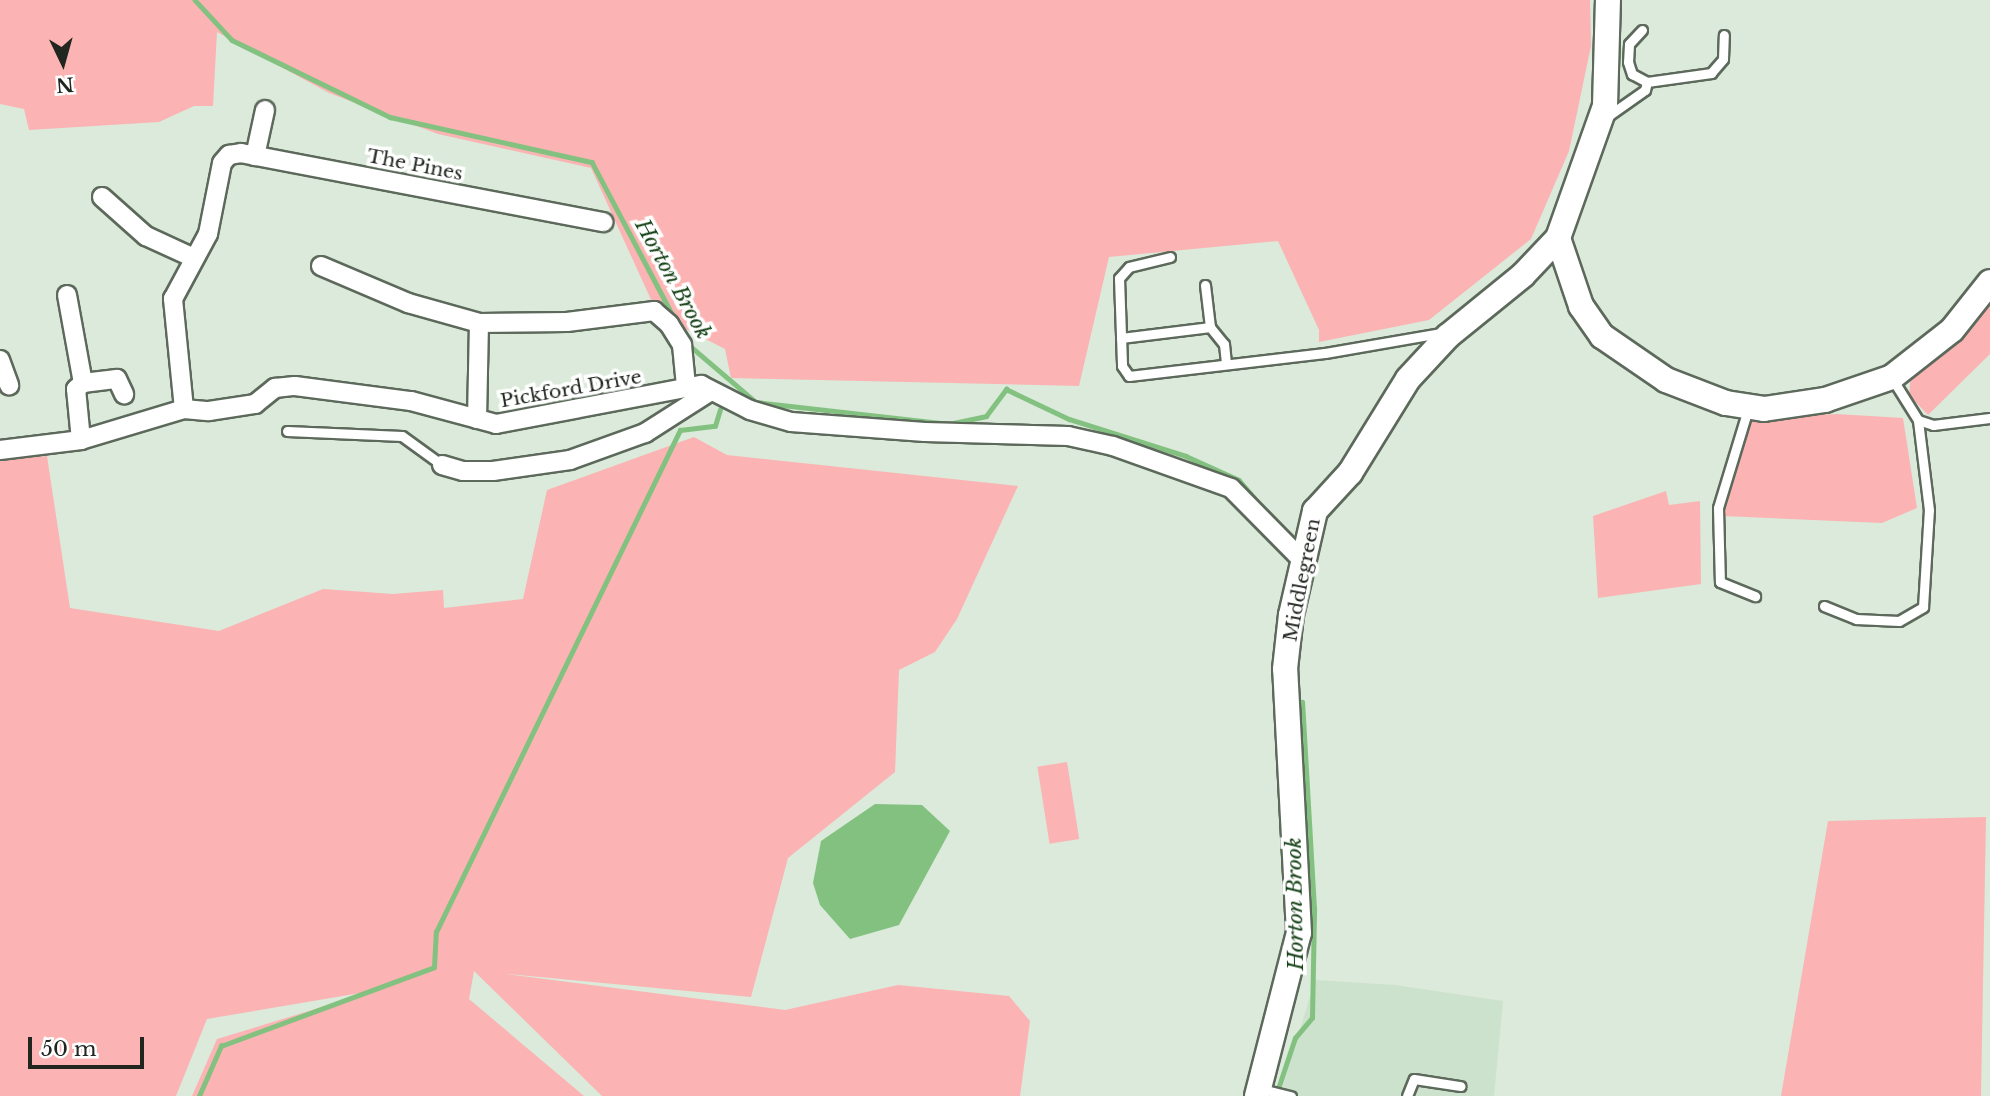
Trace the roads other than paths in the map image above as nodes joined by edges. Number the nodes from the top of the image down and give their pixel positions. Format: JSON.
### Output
{"nodes":[{"id":1,"x":1608,"y":0,"type":"edge"},
{"id":2,"x":1642,"y":30,"type":"dead end"},
{"id":3,"x":1724,"y":35,"type":"dead end"},
{"id":4,"x":1647,"y":82,"type":"junction"},
{"id":5,"x":265,"y":110,"type":"dead end"},
{"id":6,"x":1601,"y":121,"type":"junction"},
{"id":7,"x":255,"y":156,"type":"junction"},
{"id":8,"x":102,"y":197,"type":"dead end"},
{"id":9,"x":603,"y":222,"type":"dead end"},
{"id":10,"x":1558,"y":238,"type":"junction"},
{"id":11,"x":1170,"y":257,"type":"dead end"},
{"id":12,"x":194,"y":258,"type":"junction"},
{"id":13,"x":321,"y":266,"type":"dead end"},
{"id":14,"x":1990,"y":282,"type":"edge"},
{"id":15,"x":1205,"y":285,"type":"dead end"},
{"id":16,"x":67,"y":295,"type":"dead end"},
{"id":17,"x":479,"y":323,"type":"junction"},
{"id":18,"x":1210,"y":327,"type":"junction"},
{"id":19,"x":1456,"y":329,"type":"junction"},
{"id":20,"x":1121,"y":338,"type":"junction"},
{"id":21,"x":0,"y":360,"type":"edge"},
{"id":22,"x":1226,"y":364,"type":"junction"},
{"id":23,"x":1892,"y":377,"type":"junction"},
{"id":24,"x":83,"y":383,"type":"junction"},
{"id":25,"x":9,"y":385,"type":"dead end"},
{"id":26,"x":700,"y":387,"type":"junction"},
{"id":27,"x":124,"y":394,"type":"dead end"},
{"id":28,"x":1748,"y":407,"type":"junction"},
{"id":29,"x":184,"y":409,"type":"junction"},
{"id":30,"x":1990,"y":418,"type":"edge"},
{"id":31,"x":477,"y":419,"type":"junction"},
{"id":32,"x":1918,"y":420,"type":"junction"},
{"id":33,"x":286,"y":431,"type":"dead end"},
{"id":34,"x":81,"y":440,"type":"junction"},
{"id":35,"x":0,"y":450,"type":"edge"},
{"id":36,"x":442,"y":465,"type":"joint"},
{"id":37,"x":1303,"y":561,"type":"junction"},
{"id":38,"x":1755,"y":596,"type":"dead end"},
{"id":39,"x":1824,"y":606,"type":"dead end"},
{"id":40,"x":1460,"y":1086,"type":"dead end"},
{"id":41,"x":1258,"y":1092,"type":"edge"},
{"id":42,"x":1291,"y":1096,"type":"edge"},
{"id":43,"x":1407,"y":1096,"type":"edge"}],
"edges":[{"from":1,"to":6,"type":"street"},
{"from":2,"to":4,"type":"lane"},
{"from":3,"to":4,"type":"lane"},
{"from":4,"to":6,"type":"lane"},
{"from":5,"to":7,"type":"street"},
{"from":6,"to":10,"type":"street"},
{"from":7,"to":9,"type":"street","name":"The Pines"},
{"from":7,"to":12,"type":"street","name":"The Pines"},
{"from":8,"to":12,"type":"street"},
{"from":10,"to":19,"type":"street","name":"Middlegreen"},
{"from":10,"to":28,"type":"street"},
{"from":11,"to":20,"type":"lane"},
{"from":12,"to":29,"type":"street"},
{"from":13,"to":17,"type":"street"},
{"from":14,"to":23,"type":"street"},
{"from":15,"to":18,"type":"lane"},
{"from":16,"to":24,"type":"street"},
{"from":17,"to":26,"type":"street"},
{"from":17,"to":31,"type":"street"},
{"from":18,"to":20,"type":"lane"},
{"from":18,"to":22,"type":"lane"},
{"from":19,"to":22,"type":"lane"},
{"from":19,"to":37,"type":"street","name":"Middlegreen"},
{"from":20,"to":22,"type":"lane"},
{"from":21,"to":25,"type":"street"},
{"from":23,"to":28,"type":"street"},
{"from":23,"to":32,"type":"lane"},
{"from":24,"to":27,"type":"street"},
{"from":24,"to":34,"type":"street"},
{"from":26,"to":31,"type":"street","name":"Pickford Drive"},
{"from":26,"to":36,"type":"street"},
{"from":26,"to":37,"type":"street"},
{"from":28,"to":38,"type":"lane"},
{"from":29,"to":31,"type":"street","name":"Pickford Drive"},
{"from":29,"to":34,"type":"street","name":"Pickford Drive"},
{"from":30,"to":32,"type":"lane"},
{"from":32,"to":39,"type":"lane"},
{"from":33,"to":36,"type":"lane"},
{"from":34,"to":35,"type":"street","name":"Pickford Drive"},
{"from":37,"to":41,"type":"street","name":"Middlegreen"},
{"from":40,"to":43,"type":"lane"},
{"from":41,"to":42,"type":"lane"}]}
